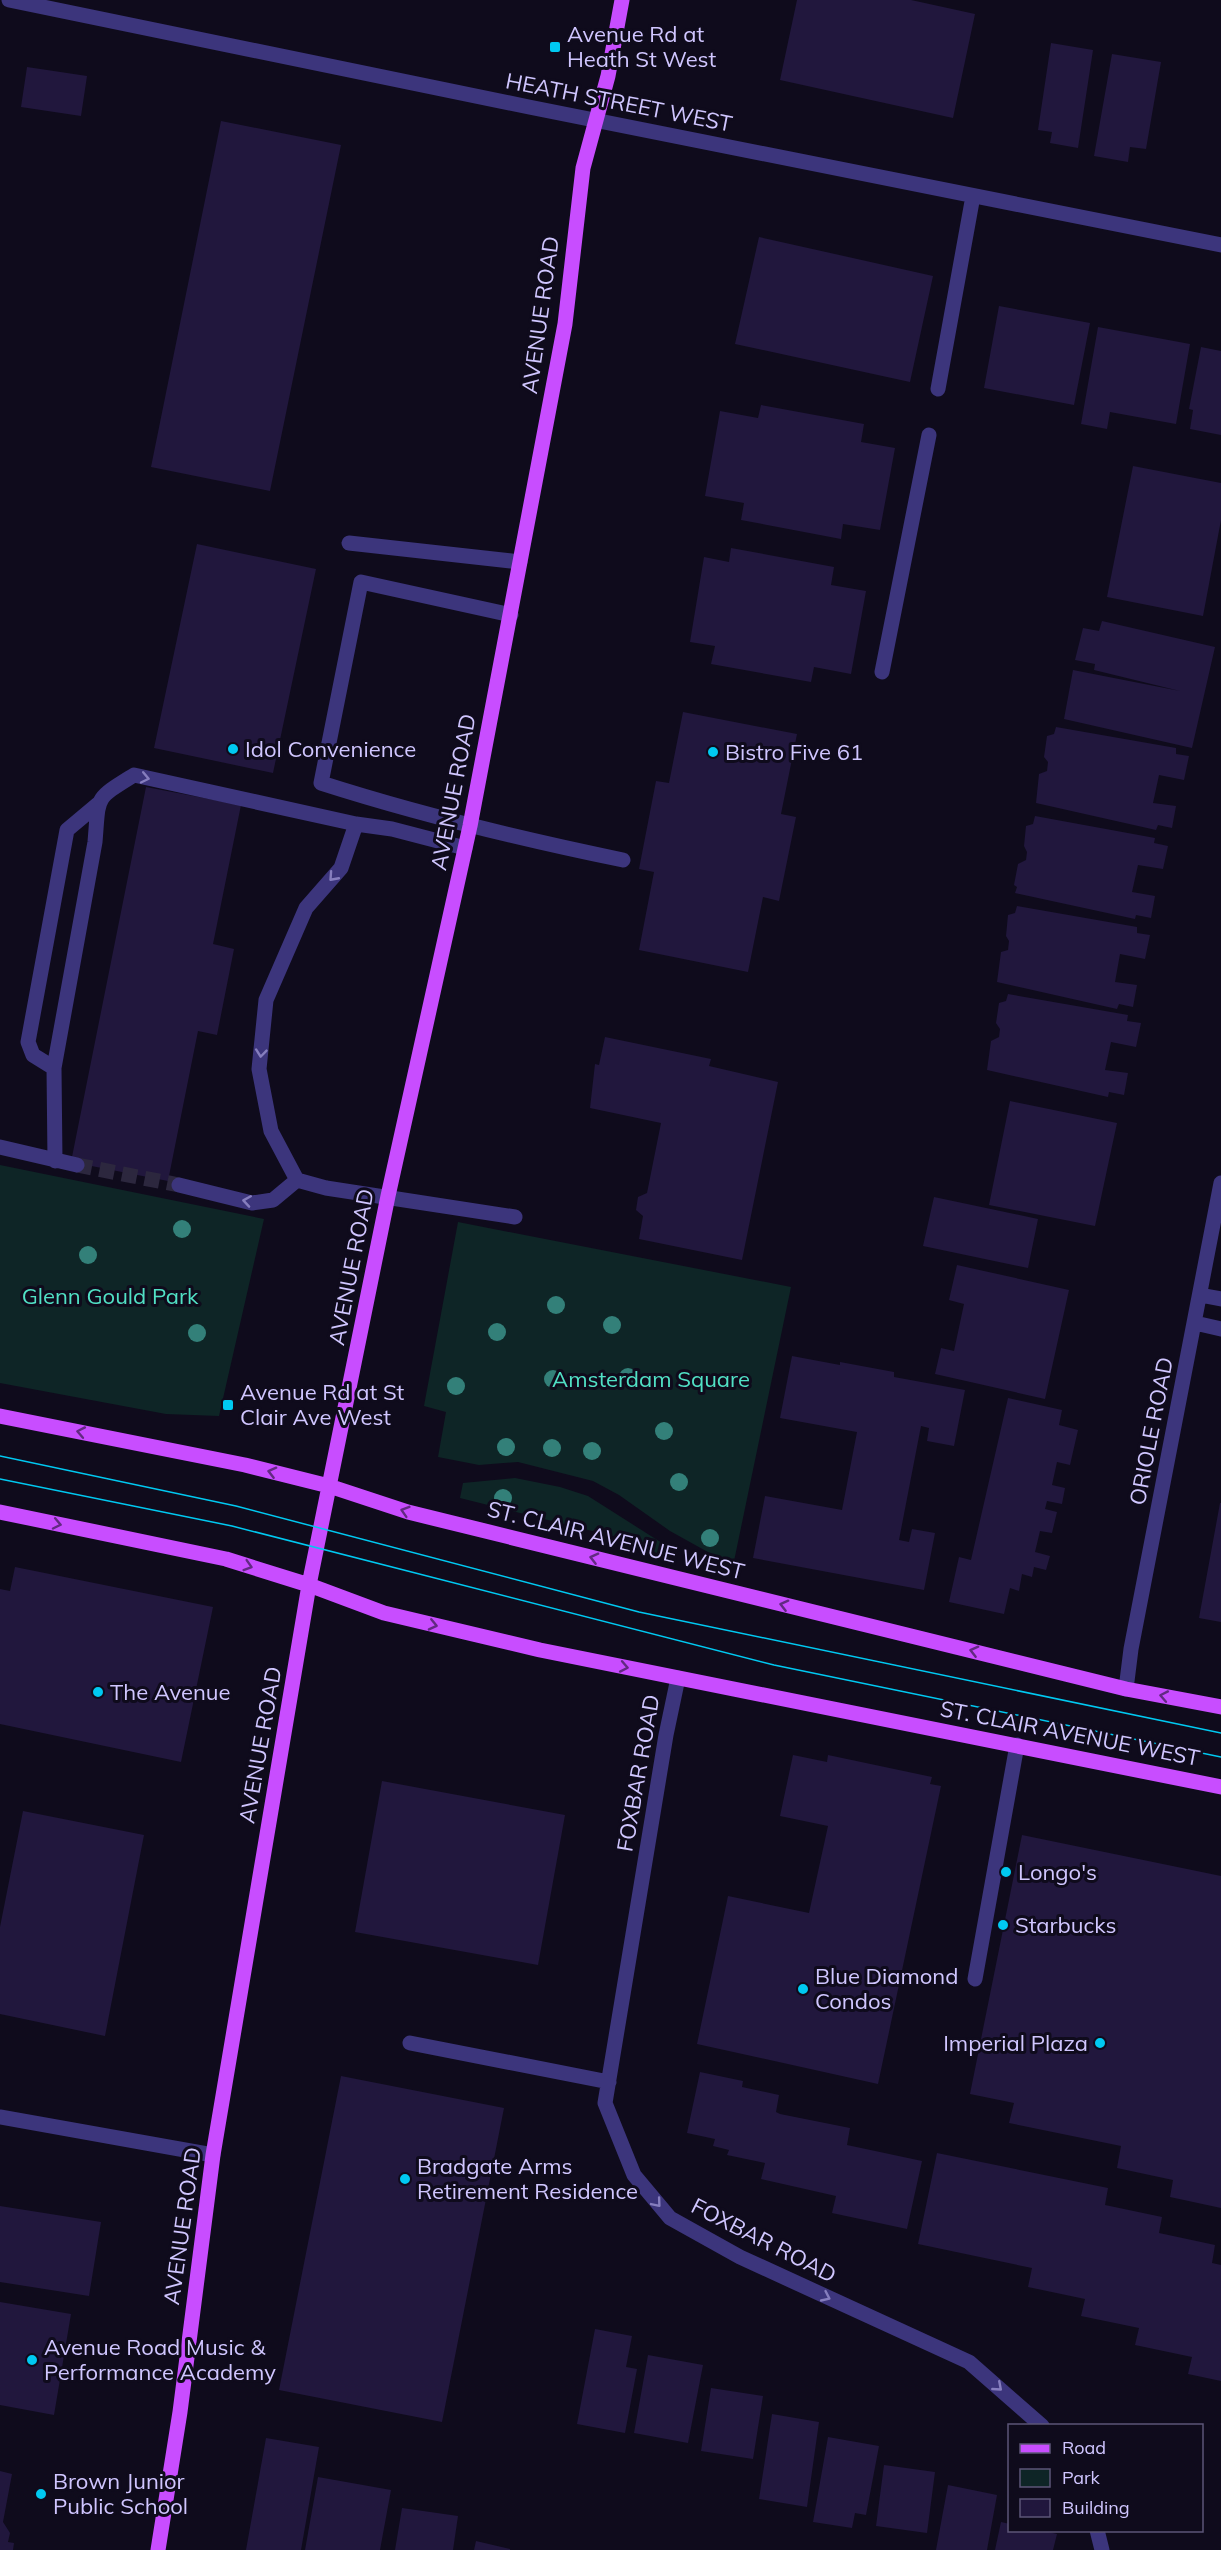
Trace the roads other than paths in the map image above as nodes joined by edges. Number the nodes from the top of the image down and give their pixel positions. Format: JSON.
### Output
{"nodes":[{"id":1,"x":9,"y":0,"type":"edge"},
{"id":2,"x":622,"y":0,"type":"edge"},
{"id":3,"x":596,"y":120,"type":"junction"},
{"id":4,"x":973,"y":196,"type":"junction"},
{"id":5,"x":1221,"y":245,"type":"edge"},
{"id":6,"x":938,"y":388,"type":"dead end"},
{"id":7,"x":929,"y":435,"type":"dead end"},
{"id":8,"x":349,"y":543,"type":"dead end"},
{"id":9,"x":520,"y":562,"type":"junction"},
{"id":10,"x":511,"y":615,"type":"junction"},
{"id":11,"x":882,"y":672,"type":"dead end"},
{"id":12,"x":98,"y":804,"type":"junction"},
{"id":13,"x":356,"y":824,"type":"junction"},
{"id":14,"x":470,"y":826,"type":"junction"},
{"id":15,"x":465,"y":848,"type":"junction"},
{"id":16,"x":623,"y":860,"type":"dead end"},
{"id":17,"x":54,"y":1068,"type":"junction"},
{"id":18,"x":0,"y":1147,"type":"edge"},
{"id":19,"x":55,"y":1161,"type":"junction"},
{"id":20,"x":76,"y":1165,"type":"tunnel mouth"},
{"id":21,"x":297,"y":1180,"type":"junction"},
{"id":22,"x":1221,"y":1183,"type":"edge"},
{"id":23,"x":179,"y":1185,"type":"tunnel mouth"},
{"id":24,"x":388,"y":1196,"type":"junction"},
{"id":25,"x":515,"y":1217,"type":"dead end"},
{"id":26,"x":1200,"y":1295,"type":"junction"},
{"id":27,"x":1221,"y":1299,"type":"edge"},
{"id":28,"x":1195,"y":1323,"type":"junction"},
{"id":29,"x":1221,"y":1329,"type":"edge"},
{"id":30,"x":0,"y":1416,"type":"edge"},
{"id":31,"x":329,"y":1486,"type":"junction"},
{"id":32,"x":0,"y":1512,"type":"edge"},
{"id":33,"x":309,"y":1585,"type":"junction"},
{"id":34,"x":678,"y":1678,"type":"junction"},
{"id":35,"x":1126,"y":1689,"type":"junction"},
{"id":36,"x":1221,"y":1707,"type":"edge"},
{"id":37,"x":1017,"y":1745,"type":"junction"},
{"id":38,"x":1221,"y":1787,"type":"edge"},
{"id":39,"x":975,"y":1979,"type":"dead end"},
{"id":40,"x":410,"y":2043,"type":"dead end"},
{"id":41,"x":609,"y":2082,"type":"junction"},
{"id":42,"x":0,"y":2117,"type":"edge"},
{"id":43,"x":213,"y":2155,"type":"junction"},
{"id":44,"x":1040,"y":2424,"type":"edge"},
{"id":45,"x":1098,"y":2532,"type":"edge"},
{"id":46,"x":158,"y":2550,"type":"edge"},
{"id":47,"x":1102,"y":2550,"type":"edge"}],
"edges":[{"from":1,"to":3,"type":"street","name":"HEATH STREET WEST"},
{"from":2,"to":3,"type":"main road","name":"AVENUE ROAD"},
{"from":3,"to":4,"type":"street","name":"HEATH STREET WEST"},
{"from":3,"to":9,"type":"main road","name":"AVENUE ROAD"},
{"from":4,"to":5,"type":"street","name":"HEATH STREET WEST"},
{"from":4,"to":6,"type":"street"},
{"from":7,"to":11,"type":"street"},
{"from":8,"to":9,"type":"street"},
{"from":9,"to":10,"type":"main road","name":"AVENUE ROAD"},
{"from":10,"to":14,"type":"main road","name":"AVENUE ROAD"},
{"from":10,"to":14,"type":"street"},
{"from":12,"to":13,"type":"street","one_way":true},
{"from":12,"to":17,"type":"street"},
{"from":12,"to":17,"type":"street"},
{"from":13,"to":15,"type":"street"},
{"from":13,"to":21,"type":"street","one_way":true},
{"from":14,"to":15,"type":"main road","name":"AVENUE ROAD"},
{"from":14,"to":16,"type":"street"},
{"from":15,"to":24,"type":"main road","name":"AVENUE ROAD"},
{"from":17,"to":19,"type":"street"},
{"from":18,"to":19,"type":"street"},
{"from":19,"to":20,"type":"street"},
{"from":21,"to":23,"type":"street","one_way":true},
{"from":21,"to":24,"type":"street"},
{"from":22,"to":26,"type":"street","name":"ORIOLE ROAD"},
{"from":24,"to":25,"type":"street"},
{"from":24,"to":31,"type":"main road","name":"AVENUE ROAD"},
{"from":26,"to":27,"type":"street"},
{"from":26,"to":28,"type":"street","name":"ORIOLE ROAD"},
{"from":28,"to":29,"type":"street"},
{"from":28,"to":35,"type":"street","name":"ORIOLE ROAD"},
{"from":31,"to":30,"type":"main road","name":"ST. CLAIR AVENUE WEST","one_way":true},
{"from":31,"to":33,"type":"main road","name":"AVENUE ROAD"},
{"from":35,"to":31,"type":"main road","name":"ST. CLAIR AVENUE WEST","one_way":true},
{"from":32,"to":33,"type":"main road","name":"ST. CLAIR AVENUE WEST","one_way":true},
{"from":33,"to":34,"type":"main road","name":"ST. CLAIR AVENUE WEST","one_way":true},
{"from":33,"to":43,"type":"main road","name":"AVENUE ROAD"},
{"from":34,"to":37,"type":"main road","name":"ST. CLAIR AVENUE WEST"},
{"from":34,"to":41,"type":"street","name":"FOXBAR ROAD"},
{"from":36,"to":35,"type":"main road","name":"ST. CLAIR AVENUE WEST","one_way":true},
{"from":37,"to":38,"type":"main road","name":"ST. CLAIR AVENUE WEST"},
{"from":37,"to":39,"type":"street"},
{"from":40,"to":41,"type":"street"},
{"from":41,"to":44,"type":"street","name":"FOXBAR ROAD","one_way":true},
{"from":42,"to":43,"type":"street"},
{"from":43,"to":46,"type":"main road","name":"AVENUE ROAD"},
{"from":45,"to":47,"type":"street"}]}
